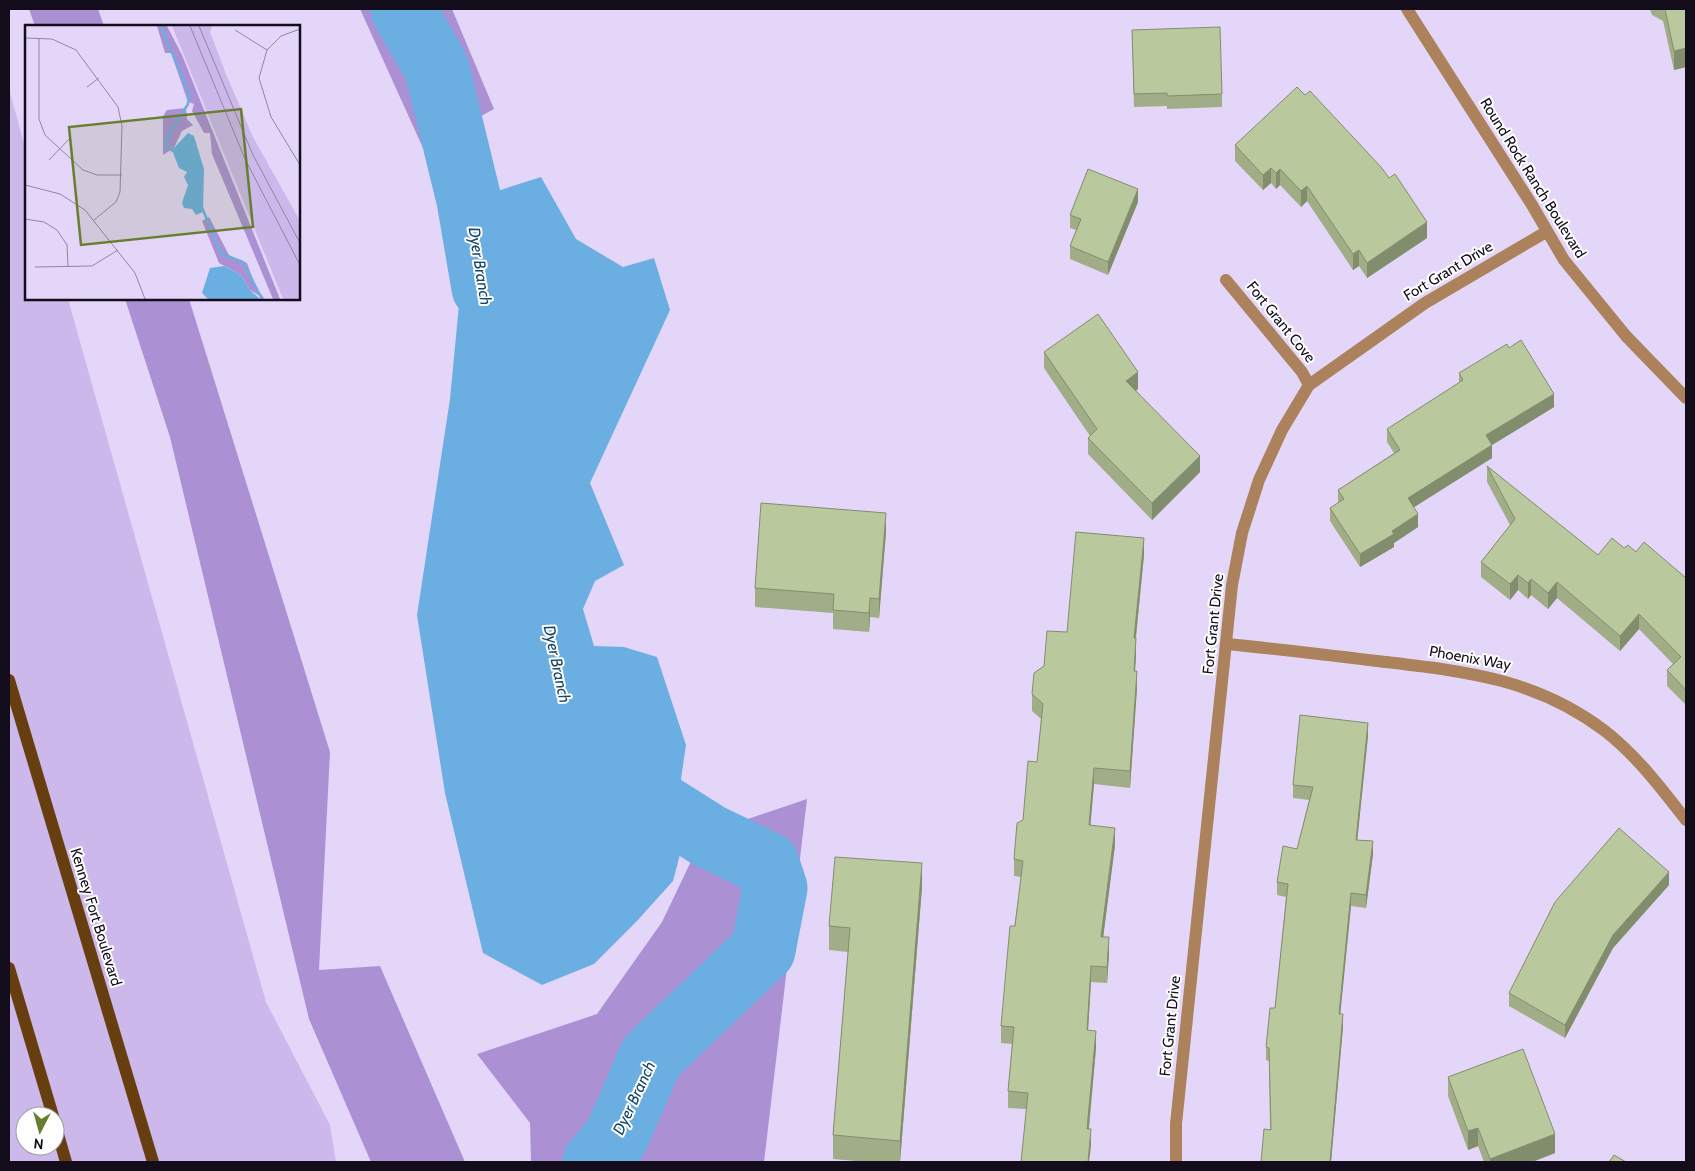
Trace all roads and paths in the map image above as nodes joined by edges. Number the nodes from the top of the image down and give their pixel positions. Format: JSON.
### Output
{"nodes":[{"id":1,"x":1407,"y":9,"type":"edge"},
{"id":2,"x":1546,"y":232,"type":"junction"},
{"id":3,"x":1226,"y":280,"type":"dead end"},
{"id":4,"x":1309,"y":386,"type":"junction"},
{"id":5,"x":1686,"y":398,"type":"edge"},
{"id":6,"x":1227,"y":644,"type":"junction"},
{"id":7,"x":9,"y":680,"type":"edge"},
{"id":8,"x":1686,"y":820,"type":"edge"},
{"id":9,"x":9,"y":968,"type":"edge"},
{"id":10,"x":50,"y":1106,"type":"edge"},
{"id":11,"x":153,"y":1162,"type":"edge"},
{"id":12,"x":1176,"y":1162,"type":"edge"}],
"edges":[{"from":1,"to":2,"type":"street","name":"Round Rock Ranch Boulevard"},
{"from":2,"to":4,"type":"street","name":"Fort Grant Drive"},
{"from":2,"to":5,"type":"street","name":"Round Rock Ranch Boulevard"},
{"from":3,"to":4,"type":"street","name":"Fort Grant Cove"},
{"from":4,"to":6,"type":"street","name":"Fort Grant Drive"},
{"from":6,"to":8,"type":"street","name":"Phoenix Way"},
{"from":6,"to":12,"type":"street","name":"Fort Grant Drive"},
{"from":7,"to":11,"type":"main road","name":"Kenney Fort Boulevard"},
{"from":9,"to":10,"type":"main road"}]}
